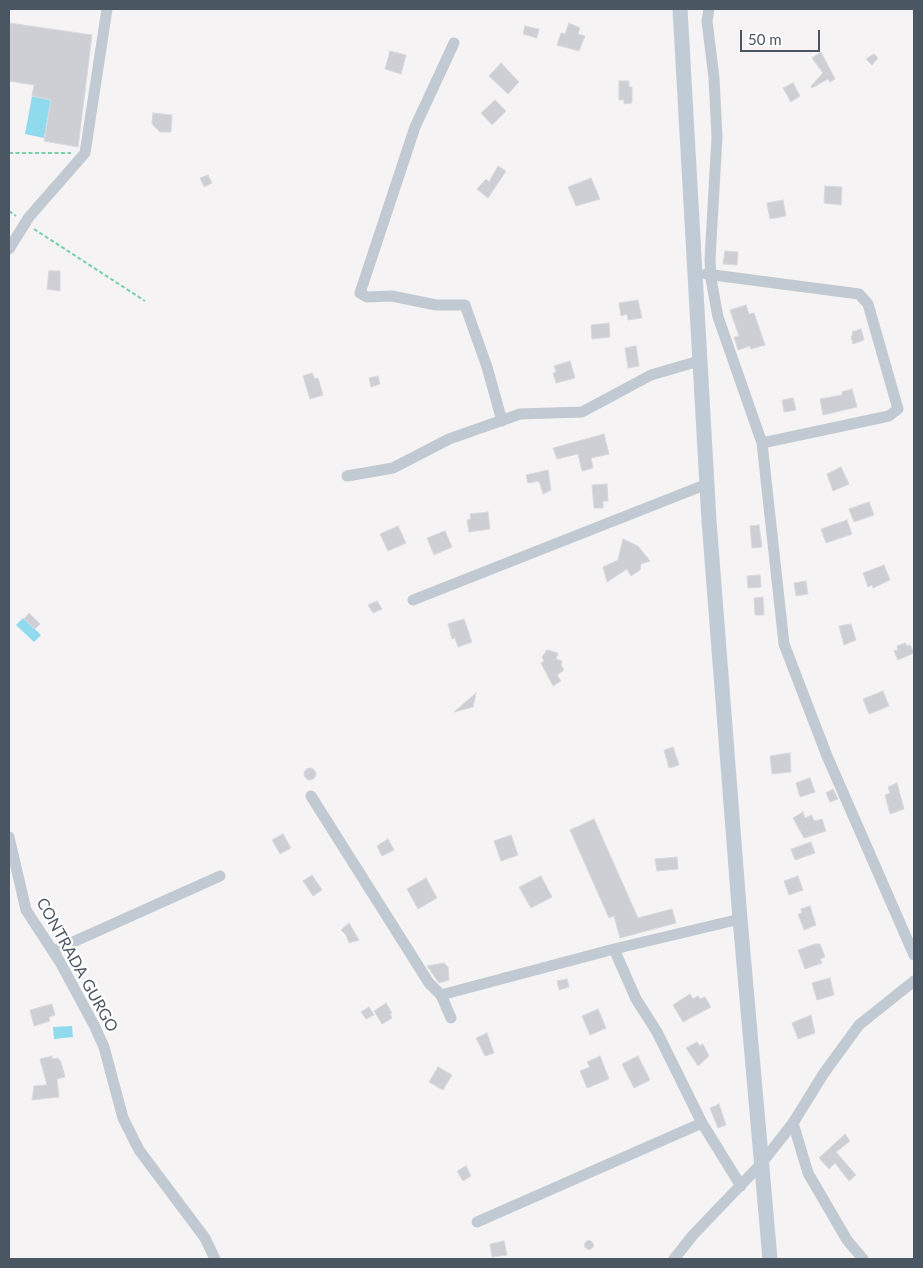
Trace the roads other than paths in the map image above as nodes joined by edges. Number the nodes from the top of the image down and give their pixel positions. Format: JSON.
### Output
{"nodes":[{"id":1,"x":107,"y":9,"type":"edge"},
{"id":2,"x":680,"y":9,"type":"edge"},
{"id":3,"x":709,"y":9,"type":"edge"},
{"id":4,"x":454,"y":43,"type":"dead end"},
{"id":5,"x":9,"y":249,"type":"edge"},
{"id":6,"x":694,"y":273,"type":"junction"},
{"id":7,"x":711,"y":274,"type":"junction"},
{"id":8,"x":700,"y":361,"type":"junction"},
{"id":9,"x":502,"y":421,"type":"junction"},
{"id":10,"x":762,"y":443,"type":"junction"},
{"id":11,"x":347,"y":476,"type":"dead end"},
{"id":12,"x":707,"y":484,"type":"junction"},
{"id":13,"x":413,"y":600,"type":"dead end"},
{"id":14,"x":311,"y":796,"type":"dead end"},
{"id":15,"x":9,"y":837,"type":"edge"},
{"id":16,"x":220,"y":876,"type":"dead end"},
{"id":17,"x":740,"y":918,"type":"junction"},
{"id":18,"x":614,"y":949,"type":"junction"},
{"id":19,"x":53,"y":951,"type":"junction"},
{"id":20,"x":914,"y":955,"type":"edge"},
{"id":21,"x":914,"y":981,"type":"edge"},
{"id":22,"x":441,"y":995,"type":"junction"},
{"id":23,"x":451,"y":1018,"type":"dead end"},
{"id":24,"x":702,"y":1123,"type":"junction"},
{"id":25,"x":793,"y":1123,"type":"junction"},
{"id":26,"x":760,"y":1164,"type":"junction"},
{"id":27,"x":741,"y":1186,"type":"junction"},
{"id":28,"x":477,"y":1222,"type":"dead end"},
{"id":29,"x":214,"y":1259,"type":"edge"},
{"id":30,"x":674,"y":1259,"type":"edge"},
{"id":31,"x":770,"y":1259,"type":"edge"},
{"id":32,"x":863,"y":1259,"type":"edge"}],
"edges":[{"from":1,"to":5,"type":"street"},
{"from":2,"to":6,"type":"main road"},
{"from":3,"to":7,"type":"street"},
{"from":4,"to":9,"type":"street"},
{"from":6,"to":7,"type":"street"},
{"from":6,"to":8,"type":"main road"},
{"from":7,"to":10,"type":"street"},
{"from":7,"to":10,"type":"street"},
{"from":8,"to":9,"type":"street"},
{"from":8,"to":12,"type":"main road"},
{"from":9,"to":11,"type":"street"},
{"from":10,"to":20,"type":"street"},
{"from":12,"to":13,"type":"street"},
{"from":12,"to":17,"type":"main road"},
{"from":14,"to":22,"type":"street"},
{"from":15,"to":19,"type":"street","name":"CONTRADA GURGO"},
{"from":16,"to":19,"type":"street"},
{"from":17,"to":18,"type":"street"},
{"from":17,"to":26,"type":"main road"},
{"from":18,"to":22,"type":"street"},
{"from":18,"to":24,"type":"street"},
{"from":19,"to":29,"type":"street","name":"CONTRADA GURGO"},
{"from":21,"to":25,"type":"street"},
{"from":22,"to":23,"type":"street"},
{"from":24,"to":27,"type":"street"},
{"from":24,"to":28,"type":"street"},
{"from":25,"to":26,"type":"street"},
{"from":25,"to":32,"type":"street"},
{"from":26,"to":27,"type":"street"},
{"from":26,"to":31,"type":"main road"},
{"from":27,"to":30,"type":"street"}]}
